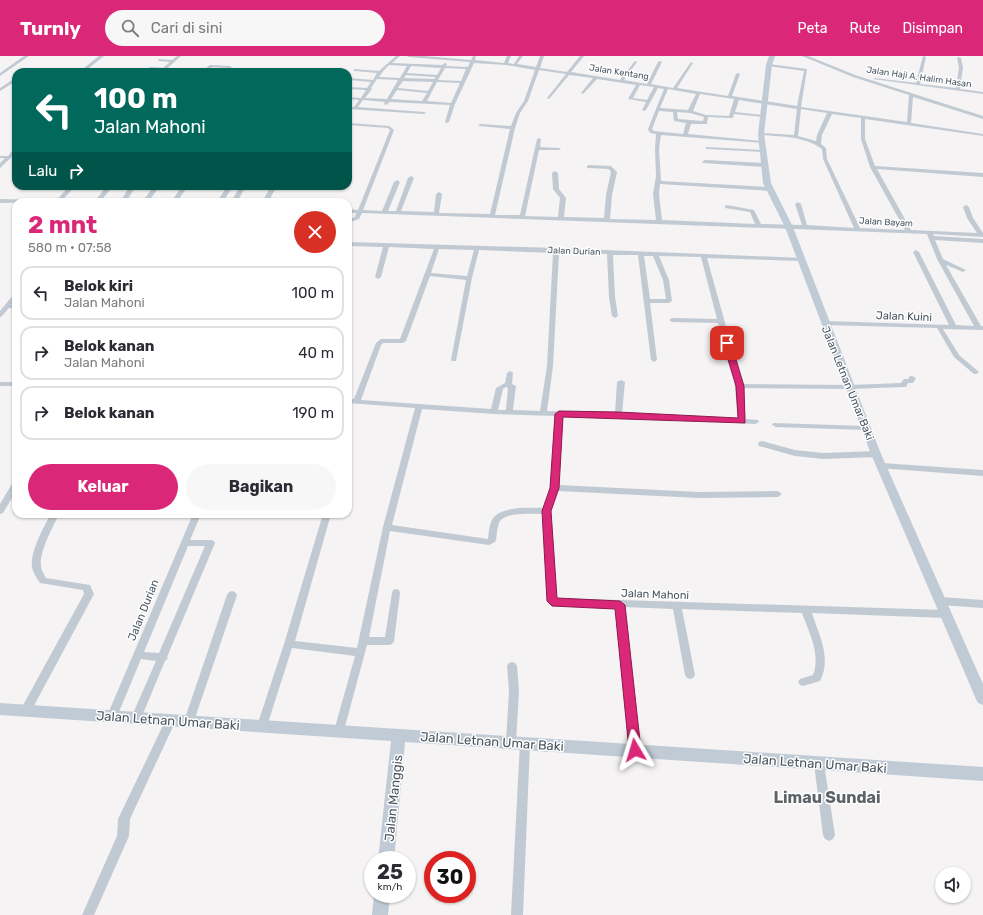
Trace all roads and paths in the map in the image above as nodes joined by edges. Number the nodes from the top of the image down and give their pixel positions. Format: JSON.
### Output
{"nodes":[{"id":1,"x":27,"y":56,"type":"edge"},
{"id":2,"x":102,"y":56,"type":"edge"},
{"id":3,"x":179,"y":56,"type":"edge"},
{"id":4,"x":398,"y":56,"type":"edge"},
{"id":5,"x":410,"y":56,"type":"edge"},
{"id":6,"x":425,"y":56,"type":"edge"},
{"id":7,"x":509,"y":56,"type":"edge"},
{"id":8,"x":521,"y":56,"type":"edge"},
{"id":9,"x":542,"y":56,"type":"edge"},
{"id":10,"x":582,"y":56,"type":"edge"},
{"id":11,"x":804,"y":56,"type":"edge"},
{"id":12,"x":447,"y":58,"type":"edge"},
{"id":13,"x":473,"y":58,"type":"edge"},
{"id":14,"x":924,"y":58,"type":"dead end"},
{"id":15,"x":959,"y":58,"type":"dead end"},
{"id":16,"x":159,"y":60,"type":"dead end"},
{"id":17,"x":771,"y":60,"type":"edge"},
{"id":18,"x":174,"y":61,"type":"junction"},
{"id":19,"x":635,"y":62,"type":"dead end"},
{"id":20,"x":660,"y":62,"type":"dead end"},
{"id":21,"x":691,"y":63,"type":"dead end"},
{"id":22,"x":389,"y":64,"type":"junction"},
{"id":23,"x":506,"y":64,"type":"junction"},
{"id":24,"x":410,"y":65,"type":"junction"},
{"id":25,"x":515,"y":65,"type":"junction"},
{"id":26,"x":230,"y":67,"type":"dead end"},
{"id":27,"x":444,"y":67,"type":"junction"},
{"id":28,"x":87,"y":68,"type":"edge"},
{"id":29,"x":165,"y":68,"type":"edge"},
{"id":30,"x":208,"y":68,"type":"edge"},
{"id":31,"x":468,"y":68,"type":"junction"},
{"id":32,"x":537,"y":68,"type":"junction"},
{"id":33,"x":355,"y":70,"type":"dead end"},
{"id":34,"x":380,"y":72,"type":"junction"},
{"id":35,"x":567,"y":73,"type":"junction"},
{"id":36,"x":405,"y":74,"type":"junction"},
{"id":37,"x":738,"y":74,"type":"dead end"},
{"id":38,"x":0,"y":75,"type":"edge"},
{"id":39,"x":439,"y":76,"type":"junction"},
{"id":40,"x":854,"y":76,"type":"junction"},
{"id":41,"x":596,"y":77,"type":"junction"},
{"id":42,"x":352,"y":79,"type":"edge"},
{"id":43,"x":375,"y":79,"type":"junction"},
{"id":44,"x":401,"y":80,"type":"junction"},
{"id":45,"x":7,"y":81,"type":"dead end"},
{"id":46,"x":12,"y":81,"type":"edge"},
{"id":47,"x":621,"y":81,"type":"junction"},
{"id":48,"x":434,"y":82,"type":"junction"},
{"id":49,"x":462,"y":82,"type":"junction"},
{"id":50,"x":12,"y":83,"type":"edge"},
{"id":51,"x":639,"y":84,"type":"junction"},
{"id":52,"x":918,"y":84,"type":"junction"},
{"id":53,"x":648,"y":85,"type":"junction"},
{"id":54,"x":657,"y":86,"type":"junction"},
{"id":55,"x":352,"y":88,"type":"edge"},
{"id":56,"x":666,"y":88,"type":"junction"},
{"id":57,"x":370,"y":89,"type":"junction"},
{"id":58,"x":395,"y":89,"type":"junction"},
{"id":59,"x":674,"y":89,"type":"junction"},
{"id":60,"x":0,"y":90,"type":"edge"},
{"id":61,"x":958,"y":90,"type":"junction"},
{"id":62,"x":429,"y":92,"type":"junction"},
{"id":63,"x":698,"y":92,"type":"junction"},
{"id":64,"x":583,"y":93,"type":"dead end"},
{"id":65,"x":983,"y":93,"type":"edge"},
{"id":66,"x":911,"y":95,"type":"junction"},
{"id":67,"x":730,"y":97,"type":"junction"},
{"id":68,"x":352,"y":98,"type":"edge"},
{"id":69,"x":549,"y":98,"type":"dead end"},
{"id":70,"x":737,"y":98,"type":"junction"},
{"id":71,"x":362,"y":99,"type":"junction"},
{"id":72,"x":389,"y":100,"type":"junction"},
{"id":73,"x":648,"y":101,"type":"junction"},
{"id":74,"x":426,"y":102,"type":"junction"},
{"id":75,"x":764,"y":102,"type":"junction"},
{"id":76,"x":453,"y":104,"type":"junction"},
{"id":77,"x":800,"y":107,"type":"junction"},
{"id":78,"x":355,"y":108,"type":"joint"},
{"id":79,"x":657,"y":109,"type":"junction"},
{"id":80,"x":382,"y":110,"type":"junction"},
{"id":81,"x":644,"y":110,"type":"dead end"},
{"id":82,"x":675,"y":111,"type":"junction"},
{"id":83,"x":690,"y":112,"type":"junction"},
{"id":84,"x":830,"y":112,"type":"junction"},
{"id":85,"x":424,"y":113,"type":"junction"},
{"id":86,"x":733,"y":113,"type":"junction"},
{"id":87,"x":706,"y":116,"type":"junction"},
{"id":88,"x":763,"y":116,"type":"junction"},
{"id":89,"x":863,"y":117,"type":"junction"},
{"id":90,"x":983,"y":118,"type":"edge"},
{"id":91,"x":420,"y":120,"type":"dead end"},
{"id":92,"x":886,"y":121,"type":"junction"},
{"id":93,"x":447,"y":122,"type":"dead end"},
{"id":94,"x":689,"y":122,"type":"junction"},
{"id":95,"x":352,"y":124,"type":"edge"},
{"id":96,"x":909,"y":124,"type":"junction"},
{"id":97,"x":480,"y":125,"type":"dead end"},
{"id":98,"x":514,"y":128,"type":"junction"},
{"id":99,"x":885,"y":128,"type":"dead end"},
{"id":100,"x":659,"y":133,"type":"junction"},
{"id":101,"x":983,"y":135,"type":"edge"},
{"id":102,"x":685,"y":136,"type":"junction"},
{"id":103,"x":796,"y":137,"type":"junction"},
{"id":104,"x":539,"y":139,"type":"dead end"},
{"id":105,"x":762,"y":142,"type":"junction"},
{"id":106,"x":819,"y":144,"type":"junction"},
{"id":107,"x":538,"y":148,"type":"junction"},
{"id":108,"x":708,"y":148,"type":"dead end"},
{"id":109,"x":559,"y":149,"type":"dead end"},
{"id":110,"x":12,"y":154,"type":"edge"},
{"id":111,"x":0,"y":157,"type":"edge"},
{"id":112,"x":9,"y":157,"type":"junction"},
{"id":113,"x":705,"y":162,"type":"dead end"},
{"id":114,"x":765,"y":165,"type":"junction"},
{"id":115,"x":0,"y":166,"type":"edge"},
{"id":116,"x":873,"y":166,"type":"junction"},
{"id":117,"x":589,"y":167,"type":"dead end"},
{"id":118,"x":555,"y":173,"type":"dead end"},
{"id":119,"x":983,"y":175,"type":"edge"},
{"id":120,"x":411,"y":178,"type":"dead end"},
{"id":121,"x":397,"y":182,"type":"dead end"},
{"id":122,"x":658,"y":182,"type":"junction"},
{"id":123,"x":770,"y":189,"type":"junction"},
{"id":124,"x":68,"y":190,"type":"edge"},
{"id":125,"x":107,"y":190,"type":"edge"},
{"id":126,"x":439,"y":194,"type":"dead end"},
{"id":127,"x":62,"y":198,"type":"edge"},
{"id":128,"x":100,"y":198,"type":"edge"},
{"id":129,"x":0,"y":201,"type":"edge"},
{"id":130,"x":12,"y":201,"type":"edge"},
{"id":131,"x":798,"y":204,"type":"dead end"},
{"id":132,"x":727,"y":207,"type":"dead end"},
{"id":133,"x":966,"y":207,"type":"dead end"},
{"id":134,"x":352,"y":211,"type":"edge"},
{"id":135,"x":360,"y":212,"type":"junction"},
{"id":136,"x":384,"y":213,"type":"junction"},
{"id":137,"x":398,"y":213,"type":"junction"},
{"id":138,"x":436,"y":215,"type":"junction"},
{"id":139,"x":492,"y":217,"type":"junction"},
{"id":140,"x":522,"y":218,"type":"junction"},
{"id":141,"x":561,"y":219,"type":"junction"},
{"id":142,"x":352,"y":220,"type":"edge"},
{"id":143,"x":607,"y":220,"type":"junction"},
{"id":144,"x":659,"y":222,"type":"junction"},
{"id":145,"x":759,"y":226,"type":"junction"},
{"id":146,"x":788,"y":227,"type":"junction"},
{"id":147,"x":806,"y":227,"type":"junction"},
{"id":148,"x":858,"y":229,"type":"junction"},
{"id":149,"x":909,"y":232,"type":"junction"},
{"id":150,"x":930,"y":235,"type":"junction"},
{"id":151,"x":982,"y":237,"type":"edge"},
{"id":152,"x":352,"y":244,"type":"edge"},
{"id":153,"x":386,"y":246,"type":"junction"},
{"id":154,"x":437,"y":247,"type":"junction"},
{"id":155,"x":477,"y":248,"type":"junction"},
{"id":156,"x":556,"y":250,"type":"junction"},
{"id":157,"x":610,"y":252,"type":"junction"},
{"id":158,"x":916,"y":252,"type":"dead end"},
{"id":159,"x":641,"y":254,"type":"junction"},
{"id":160,"x":655,"y":254,"type":"junction"},
{"id":161,"x":704,"y":256,"type":"junction"},
{"id":162,"x":800,"y":259,"type":"junction"},
{"id":163,"x":941,"y":260,"type":"junction"},
{"id":164,"x":963,"y":270,"type":"dead end"},
{"id":165,"x":427,"y":274,"type":"junction"},
{"id":166,"x":378,"y":277,"type":"dead end"},
{"id":167,"x":468,"y":278,"type":"junction"},
{"id":168,"x":12,"y":300,"type":"edge"},
{"id":169,"x":646,"y":301,"type":"junction"},
{"id":170,"x":7,"y":306,"type":"junction"},
{"id":171,"x":12,"y":307,"type":"edge"},
{"id":172,"x":0,"y":315,"type":"edge"},
{"id":173,"x":615,"y":316,"type":"dead end"},
{"id":174,"x":672,"y":320,"type":"dead end"},
{"id":175,"x":721,"y":321,"type":"junction"},
{"id":176,"x":824,"y":323,"type":"junction"},
{"id":177,"x":939,"y":327,"type":"junction"},
{"id":178,"x":954,"y":328,"type":"junction"},
{"id":179,"x":981,"y":329,"type":"edge"},
{"id":180,"x":454,"y":360,"type":"dead end"},
{"id":181,"x":654,"y":360,"type":"dead end"},
{"id":182,"x":976,"y":372,"type":"dead end"},
{"id":183,"x":510,"y":373,"type":"dead end"},
{"id":184,"x":912,"y":378,"type":"dead end"},
{"id":185,"x":621,"y":382,"type":"dead end"},
{"id":186,"x":0,"y":384,"type":"edge"},
{"id":187,"x":12,"y":384,"type":"edge"},
{"id":188,"x":508,"y":385,"type":"junction"},
{"id":189,"x":740,"y":386,"type":"junction"},
{"id":190,"x":851,"y":387,"type":"junction"},
{"id":191,"x":352,"y":401,"type":"edge"},
{"id":192,"x":357,"y":401,"type":"junction"},
{"id":193,"x":419,"y":407,"type":"junction"},
{"id":194,"x":494,"y":412,"type":"junction"},
{"id":195,"x":509,"y":412,"type":"junction"},
{"id":196,"x":543,"y":413,"type":"junction"},
{"id":197,"x":559,"y":414,"type":"junction"},
{"id":198,"x":618,"y":415,"type":"junction"},
{"id":199,"x":742,"y":421,"type":"junction"},
{"id":200,"x":755,"y":422,"type":"dead end"},
{"id":201,"x":776,"y":425,"type":"dead end"},
{"id":202,"x":866,"y":428,"type":"junction"},
{"id":203,"x":762,"y":444,"type":"dead end"},
{"id":204,"x":876,"y":454,"type":"junction"},
{"id":205,"x":882,"y":466,"type":"junction"},
{"id":206,"x":983,"y":473,"type":"edge"},
{"id":207,"x":554,"y":488,"type":"junction"},
{"id":208,"x":12,"y":491,"type":"edge"},
{"id":209,"x":778,"y":494,"type":"dead end"},
{"id":210,"x":0,"y":511,"type":"edge"},
{"id":211,"x":547,"y":511,"type":"junction"},
{"id":212,"x":53,"y":518,"type":"edge"},
{"id":213,"x":195,"y":518,"type":"edge"},
{"id":214,"x":326,"y":518,"type":"edge"},
{"id":215,"x":386,"y":527,"type":"junction"},
{"id":216,"x":184,"y":543,"type":"junction"},
{"id":217,"x":396,"y":593,"type":"dead end"},
{"id":218,"x":232,"y":595,"type":"dead end"},
{"id":219,"x":940,"y":601,"type":"junction"},
{"id":220,"x":983,"y":604,"type":"edge"},
{"id":221,"x":620,"y":605,"type":"junction"},
{"id":222,"x":677,"y":606,"type":"junction"},
{"id":223,"x":806,"y":610,"type":"junction"},
{"id":224,"x":946,"y":614,"type":"junction"},
{"id":225,"x":363,"y":641,"type":"junction"},
{"id":226,"x":289,"y":644,"type":"junction"},
{"id":227,"x":360,"y":653,"type":"junction"},
{"id":228,"x":138,"y":655,"type":"junction"},
{"id":229,"x":163,"y":658,"type":"junction"},
{"id":230,"x":512,"y":666,"type":"dead end"},
{"id":231,"x":690,"y":675,"type":"dead end"},
{"id":232,"x":803,"y":682,"type":"dead end"},
{"id":233,"x":983,"y":699,"type":"edge"},
{"id":234,"x":0,"y":709,"type":"edge"},
{"id":235,"x":26,"y":710,"type":"junction"},
{"id":236,"x":112,"y":716,"type":"junction"},
{"id":237,"x":136,"y":718,"type":"junction"},
{"id":238,"x":171,"y":720,"type":"junction"},
{"id":239,"x":189,"y":721,"type":"junction"},
{"id":240,"x":262,"y":726,"type":"junction"},
{"id":241,"x":339,"y":731,"type":"junction"},
{"id":242,"x":400,"y":735,"type":"junction"},
{"id":243,"x":518,"y":743,"type":"junction"},
{"id":244,"x":635,"y":750,"type":"junction"},
{"id":245,"x":819,"y":764,"type":"junction"},
{"id":246,"x":983,"y":774,"type":"edge"},
{"id":247,"x":829,"y":835,"type":"dead end"},
{"id":248,"x":387,"y":851,"type":"edge"},
{"id":249,"x":381,"y":903,"type":"edge"},
{"id":250,"x":88,"y":915,"type":"edge"},
{"id":251,"x":380,"y":915,"type":"edge"},
{"id":252,"x":517,"y":915,"type":"edge"}],
"edges":[{"from":1,"to":38,"type":"street"},
{"from":2,"to":28,"type":"street"},
{"from":3,"to":18,"type":"street"},
{"from":4,"to":22,"type":"street"},
{"from":5,"to":6,"type":"street","name":"Jalan Kentang"},
{"from":6,"to":12,"type":"street","name":"Jalan Kentang"},
{"from":7,"to":23,"type":"street"},
{"from":8,"to":25,"type":"street"},
{"from":9,"to":32,"type":"street"},
{"from":10,"to":35,"type":"street"},
{"from":11,"to":40,"type":"street"},
{"from":12,"to":13,"type":"street","name":"Jalan Kentang"},
{"from":12,"to":27,"type":"street"},
{"from":13,"to":23,"type":"street","name":"Jalan Kentang"},
{"from":13,"to":31,"type":"street"},
{"from":14,"to":52,"type":"street"},
{"from":15,"to":61,"type":"street"},
{"from":16,"to":18,"type":"street"},
{"from":17,"to":75,"type":"street","name":"Jalan Letnan Umar Baki"},
{"from":17,"to":77,"type":"street"},
{"from":18,"to":29,"type":"street"},
{"from":19,"to":47,"type":"street"},
{"from":20,"to":53,"type":"street"},
{"from":21,"to":59,"type":"street"},
{"from":22,"to":24,"type":"street"},
{"from":22,"to":34,"type":"street"},
{"from":23,"to":25,"type":"street","name":"Jalan Kentang"},
{"from":24,"to":27,"type":"street"},
{"from":24,"to":36,"type":"street"},
{"from":25,"to":32,"type":"street","name":"Jalan Kentang"},
{"from":26,"to":30,"type":"street"},
{"from":27,"to":31,"type":"street"},
{"from":27,"to":39,"type":"street"},
{"from":31,"to":49,"type":"street"},
{"from":32,"to":35,"type":"street","name":"Jalan Kentang"},
{"from":32,"to":98,"type":"street"},
{"from":33,"to":34,"type":"street"},
{"from":34,"to":43,"type":"street"},
{"from":35,"to":41,"type":"street","name":"Jalan Kentang"},
{"from":35,"to":69,"type":"street"},
{"from":36,"to":39,"type":"street"},
{"from":36,"to":44,"type":"street"},
{"from":37,"to":67,"type":"street"},
{"from":39,"to":48,"type":"street"},
{"from":40,"to":52,"type":"street","name":"Jalan Haji A. Halim Hasan"},
{"from":40,"to":66,"type":"street"},
{"from":41,"to":47,"type":"street","name":"Jalan Kentang"},
{"from":41,"to":64,"type":"street"},
{"from":42,"to":43,"type":"street"},
{"from":43,"to":44,"type":"street"},
{"from":43,"to":57,"type":"street"},
{"from":44,"to":48,"type":"street"},
{"from":44,"to":58,"type":"street"},
{"from":45,"to":46,"type":"street"},
{"from":47,"to":51,"type":"street","name":"Jalan Kentang"},
{"from":48,"to":49,"type":"street"},
{"from":48,"to":62,"type":"street"},
{"from":49,"to":76,"type":"street"},
{"from":50,"to":60,"type":"street"},
{"from":51,"to":53,"type":"street","name":"Jalan Kentang"},
{"from":51,"to":73,"type":"street"},
{"from":52,"to":61,"type":"street","name":"Jalan Haji A. Halim Hasan"},
{"from":53,"to":54,"type":"street","name":"Jalan Kentang"},
{"from":54,"to":56,"type":"street","name":"Jalan Kentang"},
{"from":54,"to":73,"type":"street"},
{"from":55,"to":57,"type":"street"},
{"from":56,"to":59,"type":"street","name":"Jalan Kentang"},
{"from":56,"to":79,"type":"street"},
{"from":57,"to":71,"type":"street"},
{"from":58,"to":62,"type":"street"},
{"from":58,"to":72,"type":"street"},
{"from":59,"to":63,"type":"street","name":"Jalan Kentang"},
{"from":61,"to":65,"type":"street","name":"Jalan Haji A. Halim Hasan"},
{"from":62,"to":74,"type":"street"},
{"from":63,"to":67,"type":"street","name":"Jalan Kentang"},
{"from":63,"to":83,"type":"street"},
{"from":66,"to":90,"type":"street"},
{"from":66,"to":96,"type":"street"},
{"from":67,"to":70,"type":"street","name":"Jalan Kentang"},
{"from":68,"to":71,"type":"street"},
{"from":70,"to":75,"type":"street","name":"Jalan Kentang"},
{"from":70,"to":86,"type":"street"},
{"from":71,"to":72,"type":"street"},
{"from":71,"to":78,"type":"street"},
{"from":72,"to":74,"type":"street"},
{"from":72,"to":80,"type":"street"},
{"from":73,"to":81,"type":"street"},
{"from":74,"to":76,"type":"street"},
{"from":74,"to":85,"type":"street"},
{"from":75,"to":77,"type":"street","name":"Jalan Kentang"},
{"from":75,"to":88,"type":"street","name":"Jalan Letnan Umar Baki"},
{"from":76,"to":93,"type":"street"},
{"from":77,"to":84,"type":"street","name":"Jalan Kentang"},
{"from":77,"to":103,"type":"street"},
{"from":78,"to":80,"type":"street"},
{"from":79,"to":82,"type":"street"},
{"from":79,"to":100,"type":"street"},
{"from":80,"to":85,"type":"street"},
{"from":82,"to":83,"type":"street"},
{"from":82,"to":94,"type":"street"},
{"from":83,"to":87,"type":"street"},
{"from":84,"to":89,"type":"street","name":"Jalan Kentang"},
{"from":84,"to":106,"type":"street"},
{"from":85,"to":91,"type":"street"},
{"from":86,"to":87,"type":"street"},
{"from":86,"to":88,"type":"street"},
{"from":87,"to":94,"type":"street"},
{"from":88,"to":105,"type":"street","name":"Jalan Letnan Umar Baki"},
{"from":89,"to":92,"type":"street","name":"Jalan Kentang"},
{"from":89,"to":116,"type":"street"},
{"from":92,"to":96,"type":"street","name":"Jalan Kentang"},
{"from":92,"to":99,"type":"street"},
{"from":94,"to":102,"type":"street"},
{"from":95,"to":135,"type":"street"},
{"from":96,"to":101,"type":"street","name":"Jalan Kentang"},
{"from":97,"to":98,"type":"street"},
{"from":98,"to":139,"type":"street"},
{"from":100,"to":102,"type":"street"},
{"from":100,"to":122,"type":"street"},
{"from":102,"to":105,"type":"street"},
{"from":103,"to":105,"type":"street"},
{"from":103,"to":106,"type":"street"},
{"from":104,"to":107,"type":"street"},
{"from":105,"to":108,"type":"street"},
{"from":105,"to":114,"type":"street","name":"Jalan Letnan Umar Baki"},
{"from":106,"to":148,"type":"street"},
{"from":107,"to":109,"type":"street"},
{"from":107,"to":140,"type":"street"},
{"from":110,"to":112,"type":"street"},
{"from":111,"to":112,"type":"street"},
{"from":112,"to":115,"type":"street"},
{"from":113,"to":114,"type":"street"},
{"from":114,"to":123,"type":"street","name":"Jalan Letnan Umar Baki"},
{"from":116,"to":119,"type":"street"},
{"from":116,"to":149,"type":"street"},
{"from":117,"to":143,"type":"street"},
{"from":118,"to":141,"type":"street"},
{"from":120,"to":137,"type":"street"},
{"from":121,"to":136,"type":"street"},
{"from":122,"to":123,"type":"street"},
{"from":122,"to":144,"type":"street"},
{"from":123,"to":146,"type":"street","name":"Jalan Letnan Umar Baki"},
{"from":124,"to":127,"type":"street"},
{"from":125,"to":128,"type":"street"},
{"from":126,"to":138,"type":"street"},
{"from":129,"to":130,"type":"street"},
{"from":131,"to":147,"type":"street"},
{"from":132,"to":145,"type":"street"},
{"from":133,"to":151,"type":"street"},
{"from":134,"to":135,"type":"street","name":"Jalan Bayam"},
{"from":135,"to":136,"type":"street","name":"Jalan Bayam"},
{"from":135,"to":142,"type":"street"},
{"from":136,"to":137,"type":"street","name":"Jalan Bayam"},
{"from":137,"to":138,"type":"street","name":"Jalan Bayam"},
{"from":138,"to":139,"type":"street","name":"Jalan Bayam"},
{"from":139,"to":140,"type":"street","name":"Jalan Bayam"},
{"from":140,"to":141,"type":"street","name":"Jalan Bayam"},
{"from":141,"to":143,"type":"street","name":"Jalan Bayam"},
{"from":143,"to":144,"type":"street","name":"Jalan Bayam"},
{"from":144,"to":145,"type":"street","name":"Jalan Bayam"},
{"from":145,"to":146,"type":"street","name":"Jalan Bayam"},
{"from":146,"to":147,"type":"street","name":"Jalan Bayam"},
{"from":146,"to":162,"type":"street","name":"Jalan Letnan Umar Baki"},
{"from":147,"to":148,"type":"street","name":"Jalan Bayam"},
{"from":148,"to":149,"type":"street","name":"Jalan Bayam"},
{"from":149,"to":150,"type":"street","name":"Jalan Bayam"},
{"from":150,"to":151,"type":"street","name":"Jalan Bayam"},
{"from":150,"to":163,"type":"street"},
{"from":152,"to":153,"type":"street","name":"Jalan Durian"},
{"from":153,"to":154,"type":"street","name":"Jalan Durian"},
{"from":153,"to":166,"type":"street"},
{"from":154,"to":155,"type":"street","name":"Jalan Durian"},
{"from":154,"to":165,"type":"street"},
{"from":155,"to":156,"type":"street","name":"Jalan Durian"},
{"from":155,"to":167,"type":"street"},
{"from":156,"to":157,"type":"street","name":"Jalan Durian"},
{"from":156,"to":196,"type":"street"},
{"from":157,"to":159,"type":"street","name":"Jalan Durian"},
{"from":157,"to":173,"type":"street"},
{"from":158,"to":178,"type":"street"},
{"from":159,"to":160,"type":"street","name":"Jalan Durian"},
{"from":159,"to":169,"type":"street"},
{"from":160,"to":161,"type":"street","name":"Jalan Durian"},
{"from":160,"to":169,"type":"street"},
{"from":161,"to":162,"type":"street","name":"Jalan Durian"},
{"from":161,"to":175,"type":"street"},
{"from":162,"to":176,"type":"street","name":"Jalan Letnan Umar Baki"},
{"from":163,"to":164,"type":"street"},
{"from":163,"to":179,"type":"street"},
{"from":165,"to":167,"type":"street"},
{"from":165,"to":192,"type":"street"},
{"from":167,"to":180,"type":"street"},
{"from":168,"to":170,"type":"street"},
{"from":169,"to":181,"type":"street"},
{"from":170,"to":171,"type":"street"},
{"from":170,"to":172,"type":"street"},
{"from":174,"to":175,"type":"street"},
{"from":175,"to":189,"type":"street"},
{"from":176,"to":177,"type":"street","name":"Jalan Kuini"},
{"from":176,"to":190,"type":"street","name":"Jalan Letnan Umar Baki"},
{"from":177,"to":178,"type":"street","name":"Jalan Kuini"},
{"from":177,"to":182,"type":"street"},
{"from":178,"to":179,"type":"street","name":"Jalan Kuini"},
{"from":183,"to":188,"type":"street"},
{"from":184,"to":190,"type":"street"},
{"from":185,"to":198,"type":"street"},
{"from":186,"to":187,"type":"street"},
{"from":188,"to":194,"type":"street"},
{"from":188,"to":195,"type":"street"},
{"from":189,"to":190,"type":"street"},
{"from":189,"to":199,"type":"street"},
{"from":190,"to":202,"type":"street","name":"Jalan Letnan Umar Baki"},
{"from":191,"to":192,"type":"street"},
{"from":192,"to":193,"type":"street"},
{"from":193,"to":194,"type":"street"},
{"from":193,"to":215,"type":"street"},
{"from":194,"to":195,"type":"street"},
{"from":195,"to":196,"type":"street"},
{"from":196,"to":197,"type":"street"},
{"from":197,"to":198,"type":"street"},
{"from":197,"to":207,"type":"street","name":"Jalan Mahoni"},
{"from":198,"to":199,"type":"street"},
{"from":199,"to":200,"type":"street"},
{"from":201,"to":202,"type":"street"},
{"from":202,"to":204,"type":"street","name":"Jalan Letnan Umar Baki"},
{"from":203,"to":204,"type":"street"},
{"from":204,"to":205,"type":"street","name":"Jalan Letnan Umar Baki"},
{"from":205,"to":206,"type":"street"},
{"from":205,"to":219,"type":"street","name":"Jalan Letnan Umar Baki"},
{"from":207,"to":209,"type":"street"},
{"from":207,"to":211,"type":"street","name":"Jalan Mahoni"},
{"from":208,"to":210,"type":"street"},
{"from":211,"to":215,"type":"street"},
{"from":211,"to":221,"type":"street","name":"Jalan Mahoni"},
{"from":212,"to":235,"type":"street"},
{"from":213,"to":216,"type":"street","name":"Jalan Durian"},
{"from":214,"to":226,"type":"street"},
{"from":215,"to":225,"type":"street"},
{"from":216,"to":228,"type":"street","name":"Jalan Durian"},
{"from":216,"to":229,"type":"street"},
{"from":217,"to":225,"type":"street"},
{"from":218,"to":239,"type":"street"},
{"from":219,"to":220,"type":"street"},
{"from":219,"to":224,"type":"street","name":"Jalan Letnan Umar Baki"},
{"from":221,"to":222,"type":"street","name":"Jalan Mahoni"},
{"from":221,"to":244,"type":"street"},
{"from":222,"to":223,"type":"street","name":"Jalan Mahoni"},
{"from":222,"to":231,"type":"street"},
{"from":223,"to":224,"type":"street","name":"Jalan Mahoni"},
{"from":223,"to":232,"type":"street"},
{"from":224,"to":233,"type":"street","name":"Jalan Letnan Umar Baki"},
{"from":225,"to":227,"type":"street"},
{"from":226,"to":227,"type":"street"},
{"from":226,"to":240,"type":"street"},
{"from":227,"to":241,"type":"street"},
{"from":228,"to":229,"type":"street"},
{"from":228,"to":236,"type":"street","name":"Jalan Durian"},
{"from":229,"to":237,"type":"street"},
{"from":230,"to":243,"type":"street"},
{"from":234,"to":235,"type":"street","name":"Jalan Letnan Umar Baki"},
{"from":235,"to":236,"type":"street","name":"Jalan Letnan Umar Baki"},
{"from":236,"to":237,"type":"street","name":"Jalan Letnan Umar Baki"},
{"from":237,"to":238,"type":"street","name":"Jalan Letnan Umar Baki"},
{"from":238,"to":239,"type":"street","name":"Jalan Letnan Umar Baki"},
{"from":238,"to":250,"type":"street"},
{"from":239,"to":240,"type":"street","name":"Jalan Letnan Umar Baki"},
{"from":240,"to":241,"type":"street","name":"Jalan Letnan Umar Baki"},
{"from":241,"to":242,"type":"street","name":"Jalan Letnan Umar Baki"},
{"from":242,"to":243,"type":"street","name":"Jalan Letnan Umar Baki"},
{"from":242,"to":248,"type":"street","name":"Jalan Manggis"},
{"from":243,"to":244,"type":"street","name":"Jalan Letnan Umar Baki"},
{"from":243,"to":252,"type":"street"},
{"from":244,"to":245,"type":"street","name":"Jalan Letnan Umar Baki"},
{"from":245,"to":246,"type":"street","name":"Jalan Letnan Umar Baki"},
{"from":245,"to":247,"type":"street"},
{"from":249,"to":251,"type":"street"}]}
